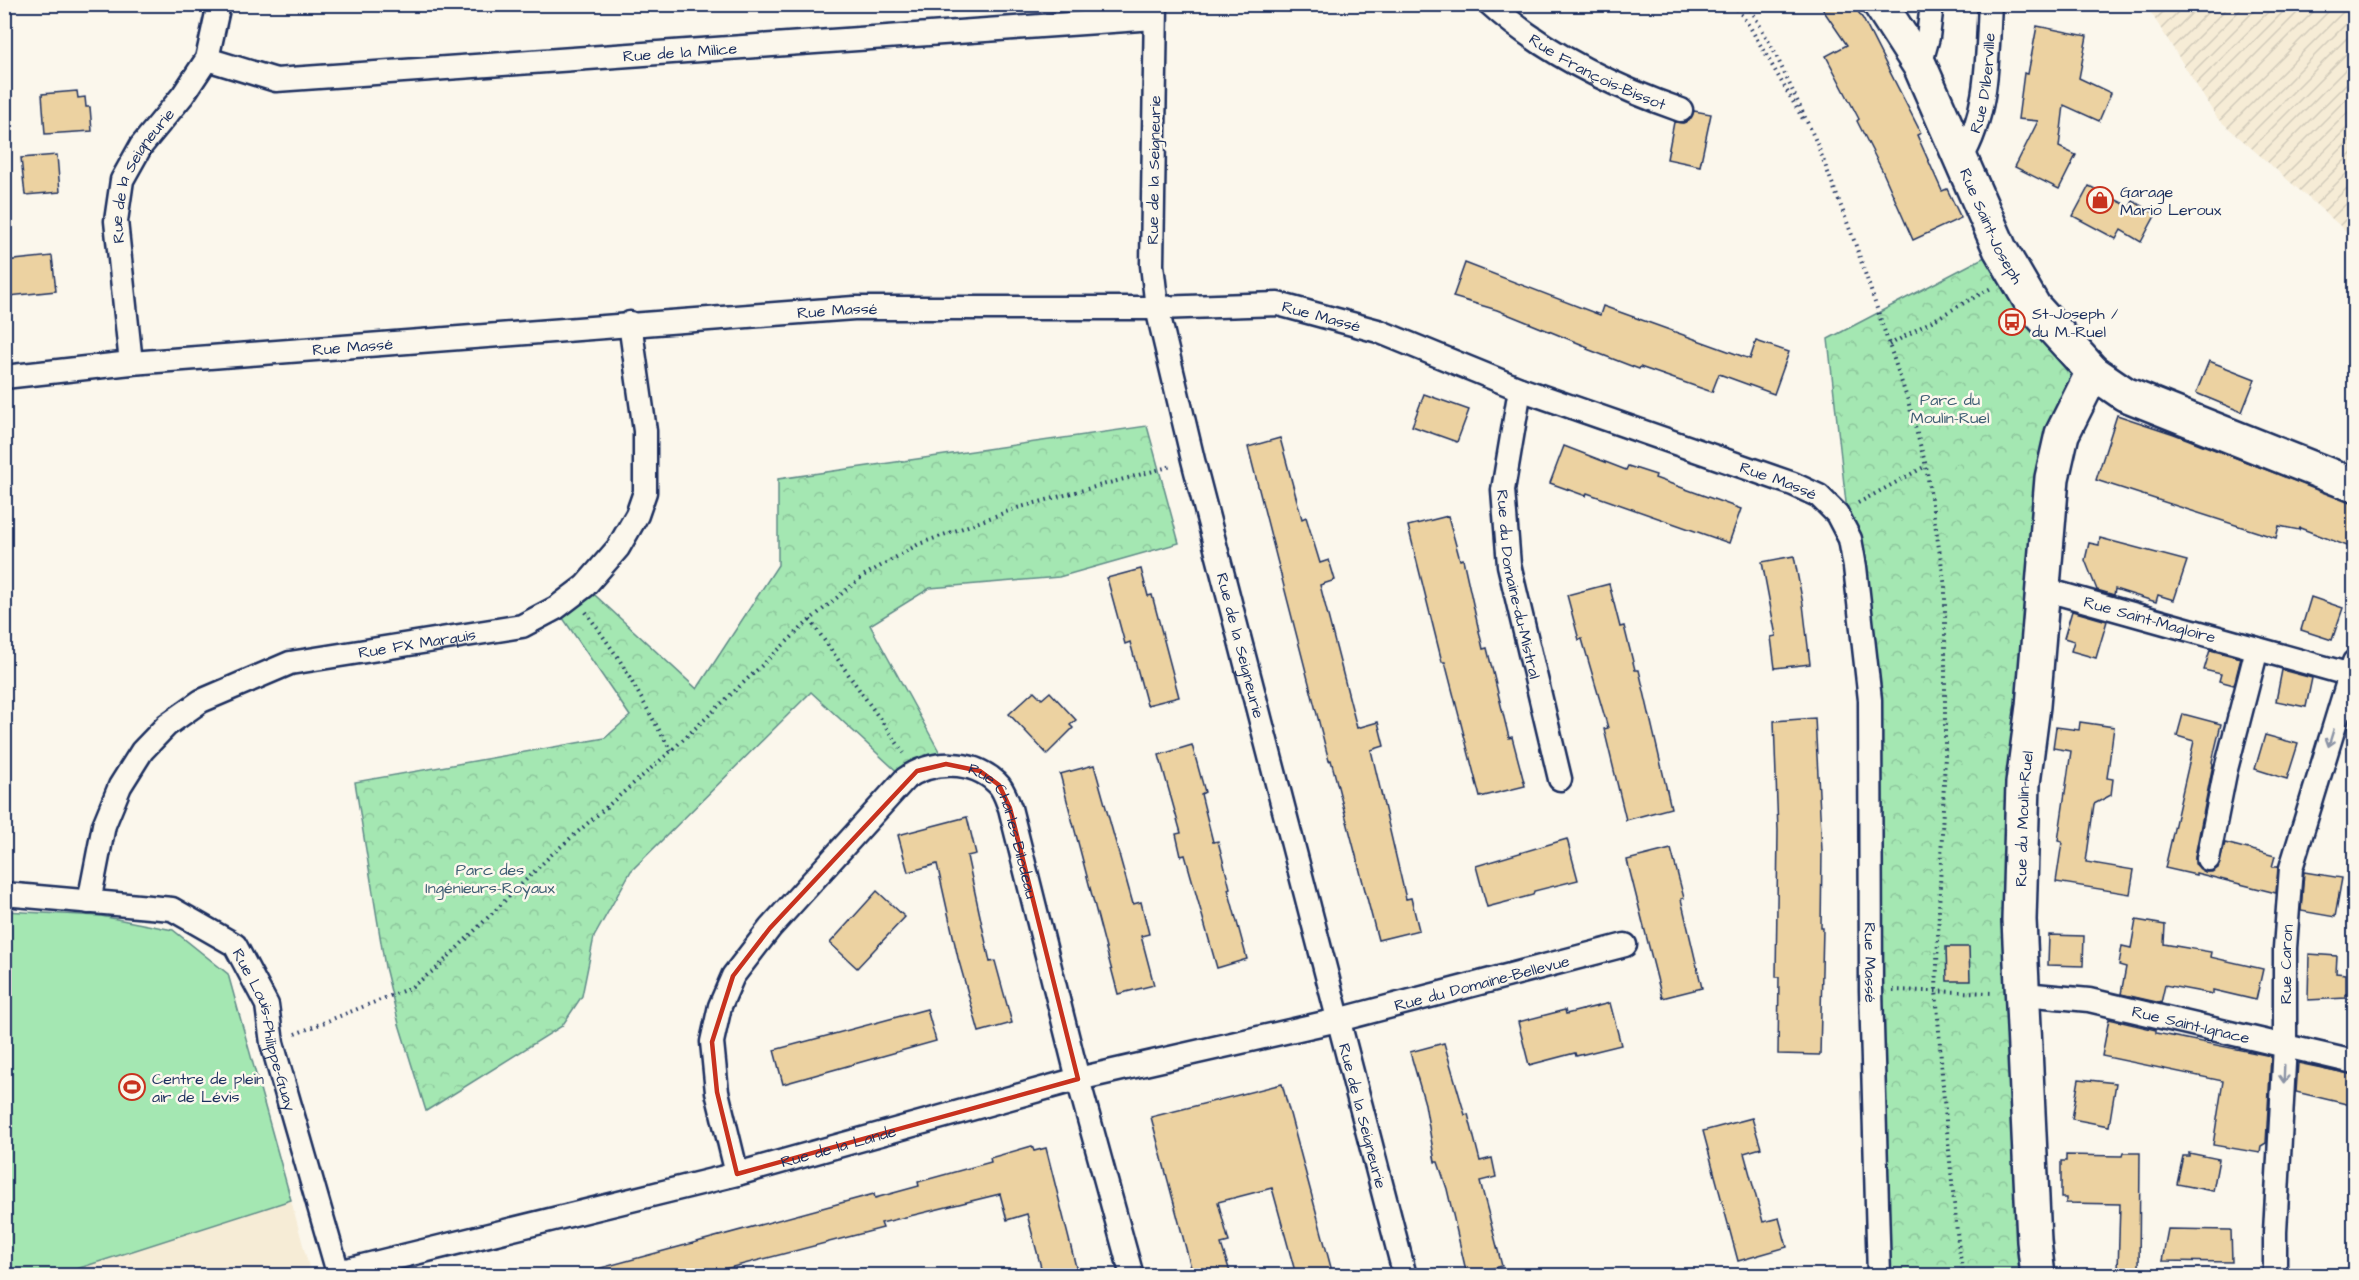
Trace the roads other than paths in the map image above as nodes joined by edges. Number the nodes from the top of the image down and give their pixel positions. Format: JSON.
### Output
{"nodes":[{"id":1,"x":219,"y":4,"type":"edge"},
{"id":2,"x":1490,"y":4,"type":"edge"},
{"id":3,"x":1880,"y":4,"type":"edge"},
{"id":4,"x":1932,"y":4,"type":"edge"},
{"id":5,"x":1990,"y":4,"type":"edge"},
{"id":6,"x":1156,"y":11,"type":"edge"},
{"id":7,"x":207,"y":59,"type":"junction"},
{"id":8,"x":1920,"y":66,"type":"junction"},
{"id":9,"x":1681,"y":110,"type":"dead end"},
{"id":10,"x":1961,"y":159,"type":"junction"},
{"id":11,"x":1157,"y":308,"type":"junction"},
{"id":12,"x":630,"y":323,"type":"junction"},
{"id":13,"x":131,"y":363,"type":"junction"},
{"id":14,"x":2092,"y":372,"type":"junction"},
{"id":15,"x":4,"y":377,"type":"edge"},
{"id":16,"x":1520,"y":389,"type":"junction"},
{"id":17,"x":2355,"y":485,"type":"edge"},
{"id":18,"x":2043,"y":589,"type":"junction"},
{"id":19,"x":2257,"y":649,"type":"junction"},
{"id":20,"x":2353,"y":669,"type":"edge"},
{"id":21,"x":2348,"y":710,"type":"edge"},
{"id":22,"x":1560,"y":779,"type":"dead end"},
{"id":23,"x":2208,"y":859,"type":"dead end"},
{"id":24,"x":4,"y":894,"type":"edge"},
{"id":25,"x":89,"y":902,"type":"junction"},
{"id":26,"x":1625,"y":945,"type":"dead end"},
{"id":27,"x":2024,"y":994,"type":"junction"},
{"id":28,"x":1338,"y":1020,"type":"junction"},
{"id":29,"x":2285,"y":1045,"type":"junction"},
{"id":30,"x":2355,"y":1062,"type":"edge"},
{"id":31,"x":1078,"y":1079,"type":"junction"},
{"id":32,"x":737,"y":1174,"type":"junction"},
{"id":33,"x":339,"y":1274,"type":"edge"},
{"id":34,"x":1132,"y":1275,"type":"edge"},
{"id":35,"x":1405,"y":1275,"type":"edge"},
{"id":36,"x":1879,"y":1275,"type":"edge"},
{"id":37,"x":2038,"y":1275,"type":"edge"},
{"id":38,"x":2275,"y":1275,"type":"edge"}],
"edges":[{"from":1,"to":7,"type":"street","name":"Rue de la Seigneurie"},
{"from":2,"to":9,"type":"street","name":"Rue François-Bissot"},
{"from":3,"to":8,"type":"street","name":"Rue Saint-Joseph"},
{"from":4,"to":8,"type":"street"},
{"from":5,"to":10,"type":"street","name":"Rue D'Iberville"},
{"from":6,"to":7,"type":"street","name":"Rue de la Milice"},
{"from":6,"to":11,"type":"street","name":"Rue de la Seigneurie"},
{"from":7,"to":13,"type":"street","name":"Rue de la Seigneurie"},
{"from":8,"to":10,"type":"street","name":"Rue Saint-Joseph"},
{"from":10,"to":14,"type":"street","name":"Rue Saint-Joseph"},
{"from":11,"to":12,"type":"street","name":"Rue Massé"},
{"from":11,"to":16,"type":"street","name":"Rue Massé"},
{"from":11,"to":28,"type":"street","name":"Rue de la Seigneurie"},
{"from":12,"to":13,"type":"street","name":"Rue Massé"},
{"from":12,"to":25,"type":"street","name":"Rue FX Marquis"},
{"from":13,"to":15,"type":"street","name":"Rue Massé"},
{"from":14,"to":17,"type":"street","name":"Rue Saint-Joseph"},
{"from":14,"to":18,"type":"street","name":"Rue du Moulin-Ruel"},
{"from":16,"to":22,"type":"street","name":"Rue du Domaine-du-Mistral"},
{"from":16,"to":36,"type":"street","name":"Rue Massé"},
{"from":18,"to":19,"type":"street","name":"Rue Saint-Magloire"},
{"from":18,"to":27,"type":"street","name":"Rue du Moulin-Ruel"},
{"from":19,"to":20,"type":"street","name":"Rue Saint-Magloire"},
{"from":19,"to":23,"type":"street"},
{"from":20,"to":21,"type":"street","name":"Rue Caron"},
{"from":21,"to":29,"type":"street","name":"Rue Caron","one_way":true},
{"from":24,"to":25,"type":"street","name":"Rue Louis-Philippe-Guay"},
{"from":25,"to":33,"type":"street","name":"Rue Louis-Philippe-Guay"},
{"from":26,"to":28,"type":"street","name":"Rue du Domaine-Bellevue"},
{"from":27,"to":29,"type":"street","name":"Rue Saint-Ignace"},
{"from":27,"to":37,"type":"street","name":"Rue du Moulin-Ruel"},
{"from":28,"to":31,"type":"street","name":"Rue de la Lande"},
{"from":28,"to":35,"type":"street","name":"Rue de la Seigneurie"},
{"from":29,"to":30,"type":"street","name":"Rue Saint-Ignace"},
{"from":29,"to":38,"type":"street","name":"Rue Caron","one_way":true},
{"from":31,"to":32,"type":"street","name":"Rue de la Lande"},
{"from":31,"to":32,"type":"street","name":"Rue Charles-Bilodeau"},
{"from":31,"to":34,"type":"street","name":"Rue Charles-Bilodeau"},
{"from":32,"to":33,"type":"street","name":"Rue de la Lande"}]}
